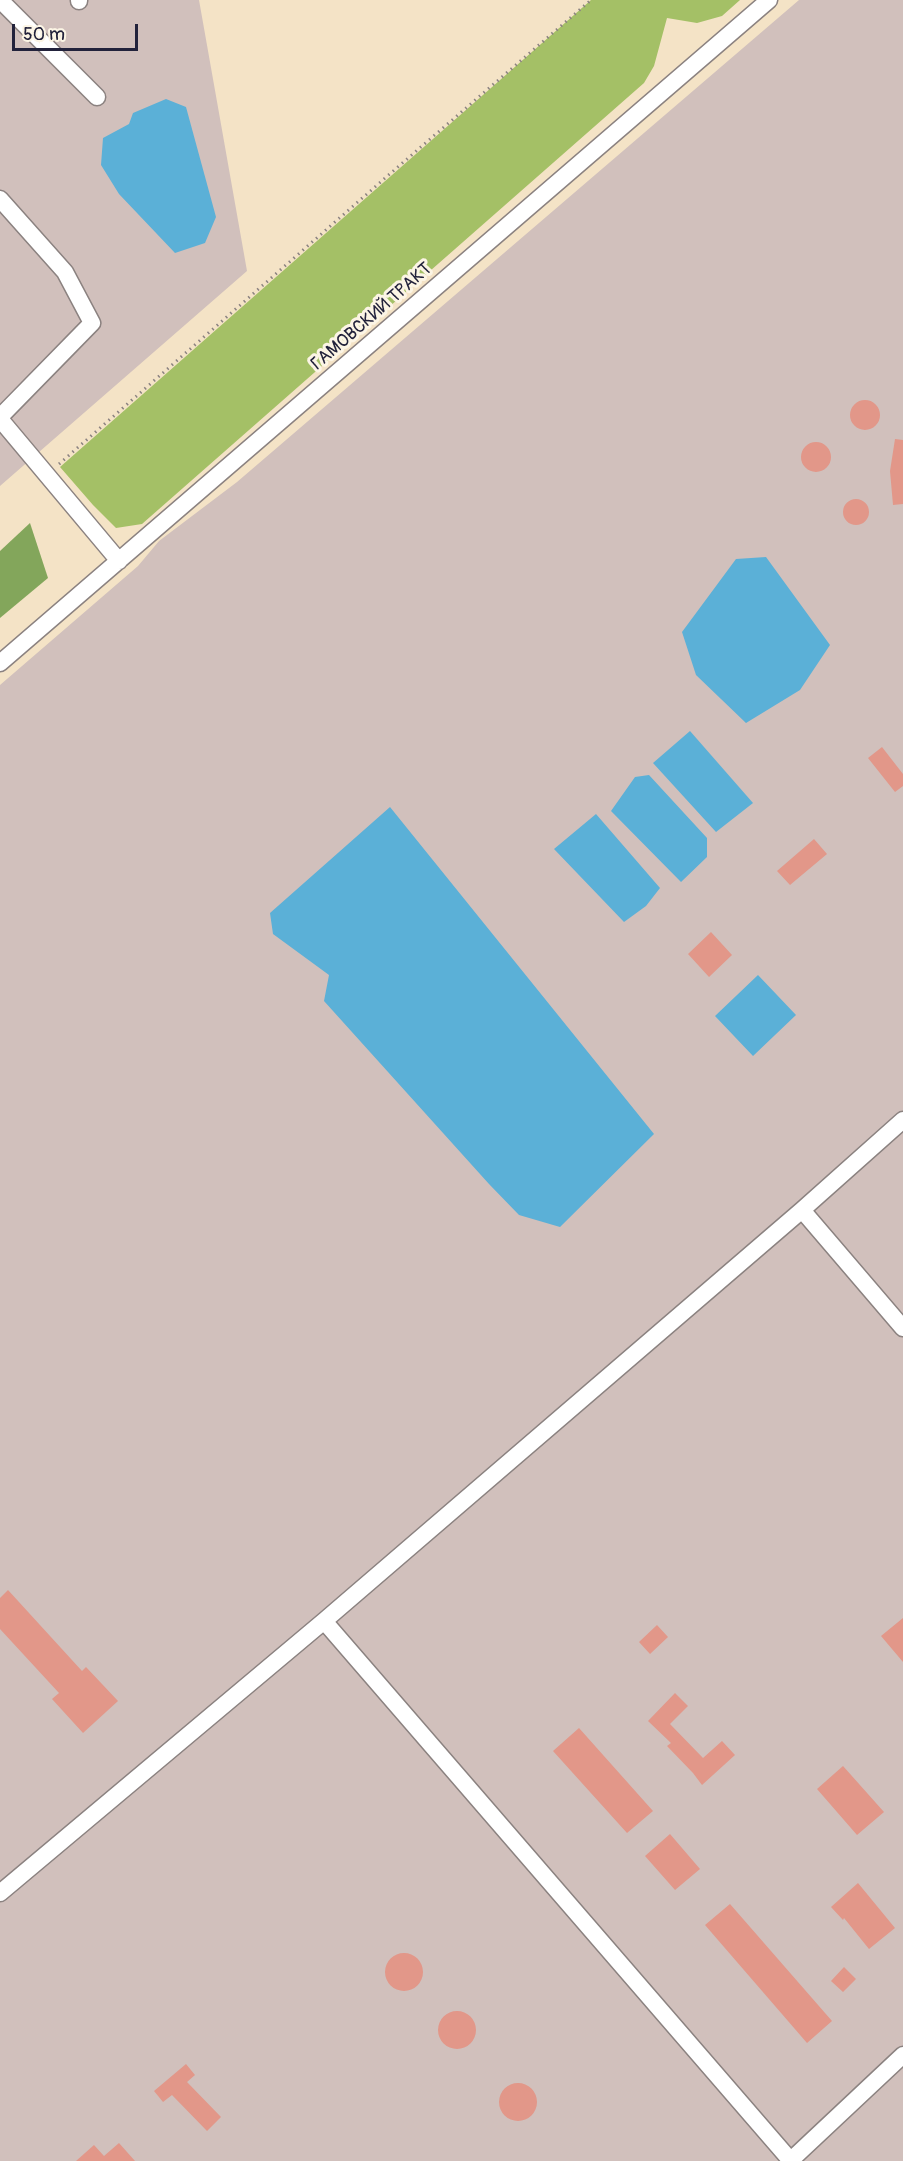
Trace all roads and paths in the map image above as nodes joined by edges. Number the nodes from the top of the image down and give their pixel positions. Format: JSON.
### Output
{"nodes":[{"id":1,"x":591,"y":0,"type":"edge"},
{"id":2,"x":769,"y":0,"type":"edge"},
{"id":3,"x":1,"y":4,"type":"edge"},
{"id":4,"x":97,"y":98,"type":"dead end"},
{"id":5,"x":0,"y":199,"type":"edge"},
{"id":6,"x":0,"y":418,"type":"edge"},
{"id":7,"x":47,"y":473,"type":"junction"},
{"id":8,"x":119,"y":561,"type":"junction"},
{"id":9,"x":0,"y":663,"type":"edge"},
{"id":10,"x":903,"y":1120,"type":"edge"},
{"id":11,"x":802,"y":1210,"type":"junction"},
{"id":12,"x":903,"y":1328,"type":"edge"},
{"id":13,"x":324,"y":1621,"type":"junction"},
{"id":14,"x":0,"y":1893,"type":"edge"},
{"id":15,"x":903,"y":2055,"type":"edge"},
{"id":16,"x":790,"y":2161,"type":"edge"}],
"edges":[{"from":1,"to":7,"type":"path"},
{"from":2,"to":8,"type":"street","name":"ГАМОВСКИЙ ТРАКТ"},
{"from":3,"to":4,"type":"street"},
{"from":5,"to":6,"type":"street"},
{"from":6,"to":7,"type":"street"},
{"from":7,"to":8,"type":"street"},
{"from":8,"to":9,"type":"street","name":"ГАМОВСКИЙ ТРАКТ"},
{"from":10,"to":11,"type":"street"},
{"from":11,"to":12,"type":"street"},
{"from":11,"to":13,"type":"street"},
{"from":13,"to":14,"type":"street"},
{"from":13,"to":16,"type":"street"},
{"from":15,"to":16,"type":"street"}]}
